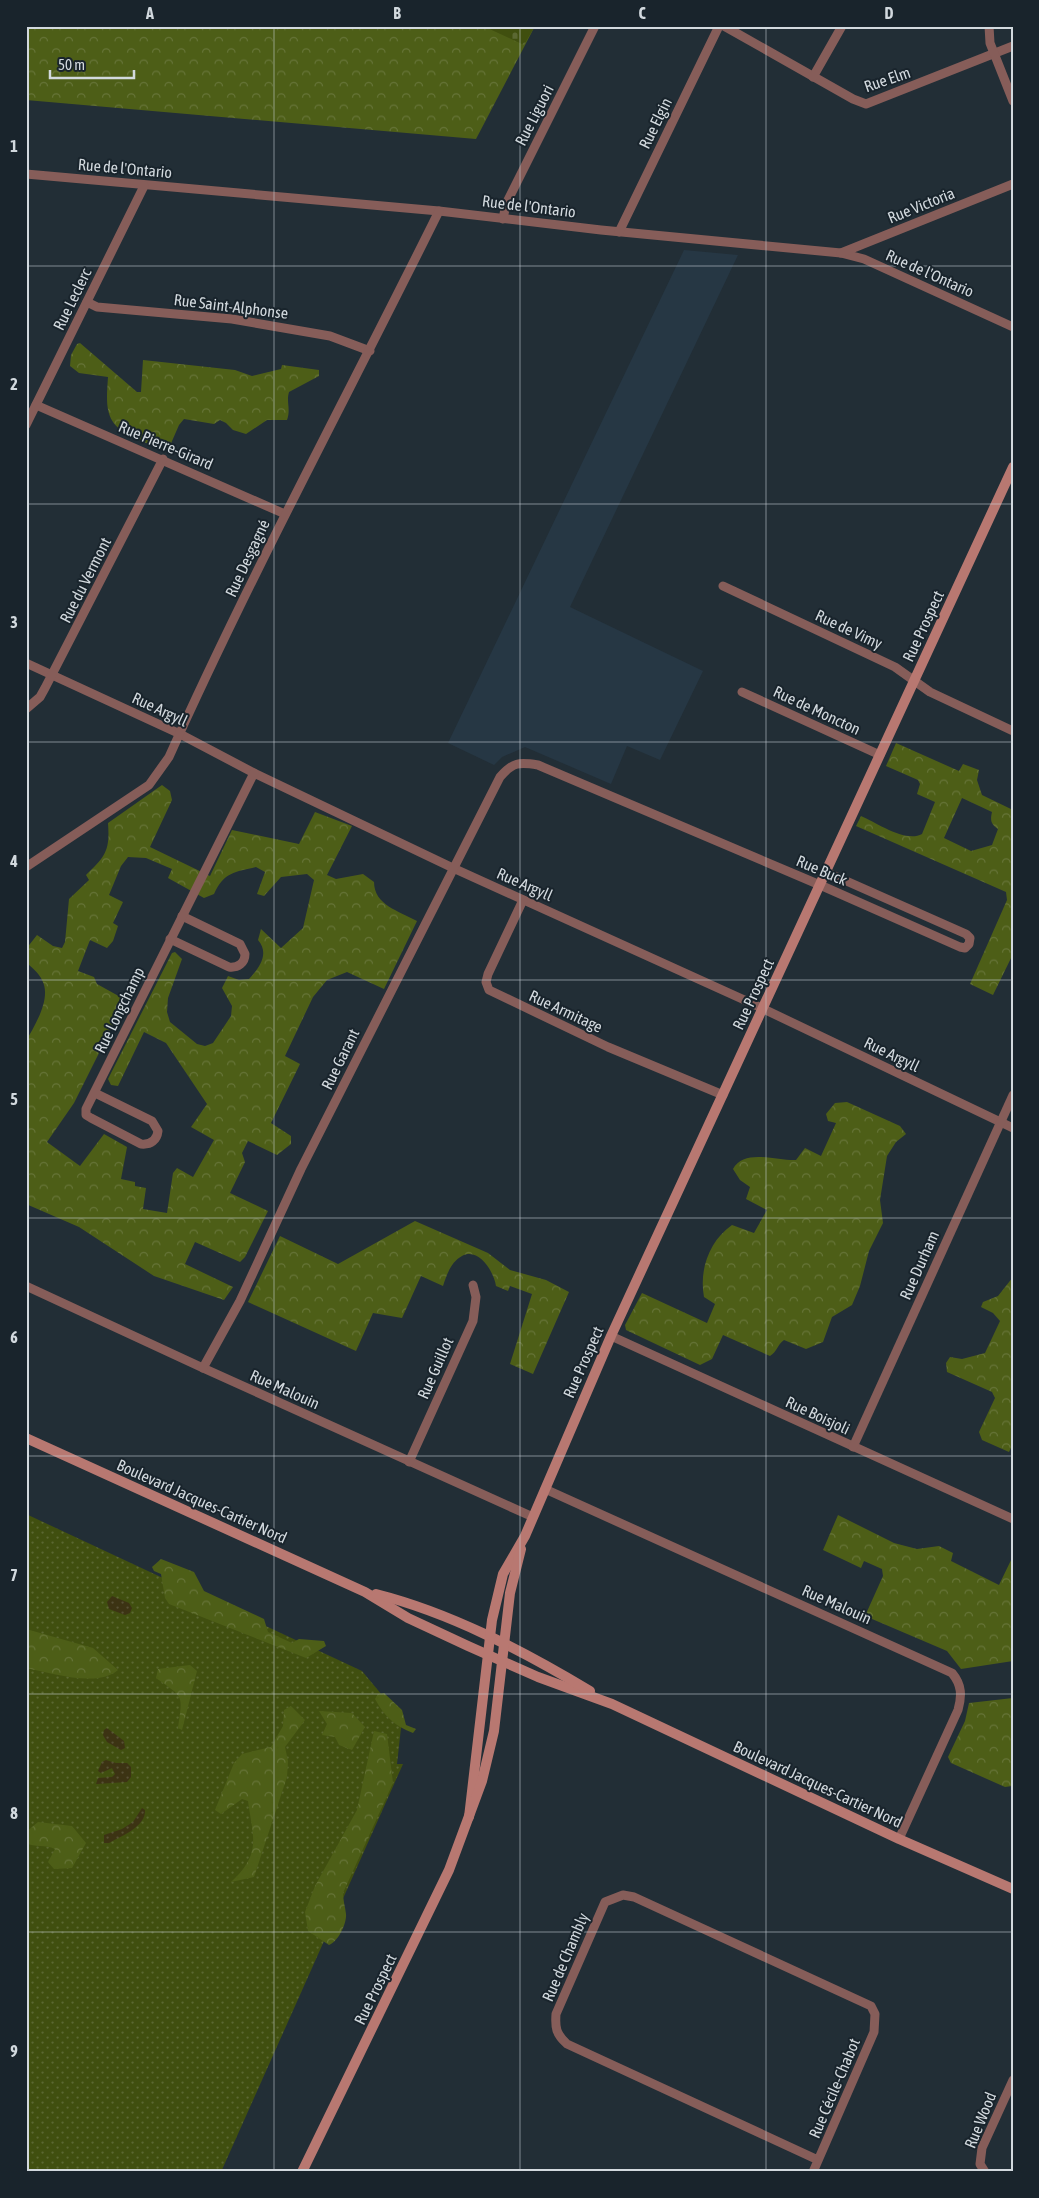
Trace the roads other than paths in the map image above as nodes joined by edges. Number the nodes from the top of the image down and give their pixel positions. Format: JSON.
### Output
{"nodes":[{"id":1,"x":595,"y":26,"type":"edge"},
{"id":2,"x":719,"y":26,"type":"edge"},
{"id":3,"x":724,"y":26,"type":"edge"},
{"id":4,"x":842,"y":26,"type":"edge"},
{"id":5,"x":989,"y":26,"type":"edge"},
{"id":6,"x":1013,"y":46,"type":"edge"},
{"id":7,"x":994,"y":53,"type":"junction"},
{"id":8,"x":813,"y":77,"type":"junction"},
{"id":9,"x":1013,"y":100,"type":"edge"},
{"id":10,"x":26,"y":174,"type":"edge"},
{"id":11,"x":1013,"y":184,"type":"edge"},
{"id":12,"x":144,"y":186,"type":"junction"},
{"id":13,"x":439,"y":211,"type":"junction"},
{"id":14,"x":503,"y":219,"type":"junction"},
{"id":15,"x":619,"y":232,"type":"junction"},
{"id":16,"x":841,"y":253,"type":"junction"},
{"id":17,"x":87,"y":302,"type":"junction"},
{"id":18,"x":1013,"y":327,"type":"edge"},
{"id":19,"x":370,"y":350,"type":"junction"},
{"id":20,"x":36,"y":405,"type":"junction"},
{"id":21,"x":26,"y":425,"type":"edge"},
{"id":22,"x":163,"y":459,"type":"junction"},
{"id":23,"x":1013,"y":467,"type":"edge"},
{"id":24,"x":284,"y":514,"type":"junction"},
{"id":25,"x":723,"y":586,"type":"dead end"},
{"id":26,"x":26,"y":663,"type":"edge"},
{"id":27,"x":52,"y":675,"type":"junction"},
{"id":28,"x":914,"y":681,"type":"junction"},
{"id":29,"x":742,"y":692,"type":"dead end"},
{"id":30,"x":26,"y":709,"type":"edge"},
{"id":31,"x":1013,"y":731,"type":"edge"},
{"id":32,"x":180,"y":734,"type":"junction"},
{"id":33,"x":880,"y":755,"type":"junction"},
{"id":34,"x":509,"y":767,"type":"joint"},
{"id":35,"x":254,"y":773,"type":"junction"},
{"id":36,"x":26,"y":867,"type":"edge"},
{"id":37,"x":453,"y":868,"type":"junction"},
{"id":38,"x":826,"y":872,"type":"junction"},
{"id":39,"x":820,"y":885,"type":"junction"},
{"id":40,"x":523,"y":900,"type":"junction"},
{"id":41,"x":182,"y":916,"type":"junction"},
{"id":42,"x":170,"y":939,"type":"junction"},
{"id":43,"x":763,"y":1009,"type":"junction"},
{"id":44,"x":95,"y":1093,"type":"junction"},
{"id":45,"x":723,"y":1095,"type":"junction"},
{"id":46,"x":1013,"y":1095,"type":"edge"},
{"id":47,"x":1000,"y":1122,"type":"junction"},
{"id":48,"x":1013,"y":1128,"type":"edge"},
{"id":49,"x":473,"y":1285,"type":"dead end"},
{"id":50,"x":26,"y":1286,"type":"edge"},
{"id":51,"x":611,"y":1336,"type":"junction"},
{"id":52,"x":204,"y":1368,"type":"junction"},
{"id":53,"x":26,"y":1438,"type":"edge"},
{"id":54,"x":853,"y":1447,"type":"junction"},
{"id":55,"x":409,"y":1462,"type":"junction"},
{"id":56,"x":544,"y":1489,"type":"junction"},
{"id":57,"x":533,"y":1517,"type":"junction"},
{"id":58,"x":1013,"y":1519,"type":"edge"},
{"id":59,"x":525,"y":1536,"type":"junction"},
{"id":60,"x":365,"y":1592,"type":"junction"},
{"id":61,"x":490,"y":1638,"type":"junction"},
{"id":62,"x":504,"y":1645,"type":"junction"},
{"id":63,"x":488,"y":1655,"type":"junction"},
{"id":64,"x":503,"y":1661,"type":"junction"},
{"id":65,"x":612,"y":1704,"type":"junction"},
{"id":66,"x":468,"y":1817,"type":"junction"},
{"id":67,"x":899,"y":1838,"type":"junction"},
{"id":68,"x":1013,"y":1889,"type":"edge"},
{"id":69,"x":875,"y":2014,"type":"joint"},
{"id":70,"x":1013,"y":2080,"type":"edge"},
{"id":71,"x":818,"y":2160,"type":"junction"},
{"id":72,"x":302,"y":2172,"type":"edge"},
{"id":73,"x":813,"y":2172,"type":"edge"},
{"id":74,"x":985,"y":2172,"type":"edge"}],
"edges":[{"from":1,"to":14,"type":"street","name":"Rue Liguori"},
{"from":2,"to":15,"type":"street","name":"Rue Elgin"},
{"from":3,"to":8,"type":"street","name":"Rue Elm"},
{"from":4,"to":8,"type":"street"},
{"from":5,"to":7,"type":"street"},
{"from":6,"to":7,"type":"street","name":"Rue Elm"},
{"from":7,"to":8,"type":"street","name":"Rue Elm"},
{"from":7,"to":9,"type":"street"},
{"from":10,"to":12,"type":"street","name":"Rue de l'Ontario"},
{"from":11,"to":16,"type":"street","name":"Rue Victoria"},
{"from":12,"to":13,"type":"street","name":"Rue de l'Ontario"},
{"from":12,"to":17,"type":"street","name":"Rue Leclerc"},
{"from":13,"to":14,"type":"street","name":"Rue de l'Ontario"},
{"from":13,"to":19,"type":"street","name":"Rue Desgagné"},
{"from":14,"to":15,"type":"street","name":"Rue de l'Ontario"},
{"from":15,"to":16,"type":"street","name":"Rue de l'Ontario"},
{"from":16,"to":18,"type":"street","name":"Rue de l'Ontario"},
{"from":17,"to":19,"type":"street","name":"Rue Saint-Alphonse"},
{"from":17,"to":20,"type":"street","name":"Rue Leclerc"},
{"from":19,"to":24,"type":"street","name":"Rue Desgagné"},
{"from":20,"to":21,"type":"street","name":"Rue Leclerc"},
{"from":20,"to":22,"type":"street","name":"Rue Pierre-Girard"},
{"from":22,"to":24,"type":"street","name":"Rue Pierre-Girard"},
{"from":22,"to":27,"type":"street","name":"Rue du Vermont"},
{"from":23,"to":28,"type":"street","name":"Rue Prospect"},
{"from":24,"to":32,"type":"street","name":"Rue Desgagné"},
{"from":25,"to":28,"type":"street","name":"Rue de Vimy"},
{"from":26,"to":27,"type":"street","name":"Rue Argyll"},
{"from":27,"to":30,"type":"street","name":"Rue du Vermont"},
{"from":27,"to":32,"type":"street","name":"Rue Argyll"},
{"from":28,"to":31,"type":"street","name":"Rue de Vimy"},
{"from":28,"to":33,"type":"street","name":"Rue Prospect"},
{"from":29,"to":33,"type":"street","name":"Rue de Moncton"},
{"from":32,"to":35,"type":"street","name":"Rue Argyll"},
{"from":32,"to":36,"type":"street","name":"Rue Desgagné"},
{"from":33,"to":38,"type":"street","name":"Rue Prospect"},
{"from":34,"to":37,"type":"street","name":"Rue Garant"},
{"from":34,"to":39,"type":"street","name":"Rue Buck"},
{"from":35,"to":37,"type":"street","name":"Rue Argyll"},
{"from":35,"to":41,"type":"street","name":"Rue Longchamp"},
{"from":37,"to":40,"type":"street","name":"Rue Argyll"},
{"from":37,"to":52,"type":"street","name":"Rue Garant"},
{"from":38,"to":39,"type":"street","name":"Rue Prospect"},
{"from":38,"to":39,"type":"street","name":"Rue Buck"},
{"from":39,"to":43,"type":"street","name":"Rue Prospect"},
{"from":40,"to":43,"type":"street","name":"Rue Argyll"},
{"from":40,"to":45,"type":"street","name":"Rue Armitage"},
{"from":41,"to":42,"type":"street","name":"Rue Longchamp"},
{"from":41,"to":42,"type":"street"},
{"from":42,"to":44,"type":"street","name":"Rue Longchamp"},
{"from":43,"to":45,"type":"street","name":"Rue Prospect"},
{"from":43,"to":47,"type":"street","name":"Rue Argyll"},
{"from":44,"to":44,"type":"street","name":"Rue Longchamp"},
{"from":45,"to":51,"type":"street","name":"Rue Prospect"},
{"from":46,"to":47,"type":"street","name":"Rue Durham"},
{"from":47,"to":48,"type":"street","name":"Rue Argyll"},
{"from":47,"to":54,"type":"street","name":"Rue Durham"},
{"from":49,"to":55,"type":"street","name":"Rue Guillot"},
{"from":50,"to":52,"type":"street","name":"Rue Malouin"},
{"from":51,"to":54,"type":"street","name":"Rue Boisjoli"},
{"from":51,"to":56,"type":"street","name":"Rue Prospect"},
{"from":52,"to":55,"type":"street","name":"Rue Malouin"},
{"from":53,"to":60,"type":"street","name":"Boulevard Jacques-Cartier Nord"},
{"from":54,"to":58,"type":"street","name":"Rue Boisjoli"},
{"from":55,"to":57,"type":"street","name":"Rue Malouin"},
{"from":56,"to":57,"type":"street","name":"Rue Prospect"},
{"from":56,"to":67,"type":"street","name":"Rue Malouin"},
{"from":57,"to":59,"type":"street","name":"Rue Prospect"},
{"from":59,"to":61,"type":"street","name":"Rue Prospect"},
{"from":59,"to":62,"type":"street","name":"Rue Prospect"},
{"from":60,"to":61,"type":"street","name":"Boulevard Jacques-Cartier Nord"},
{"from":60,"to":63,"type":"street","name":"Boulevard Jacques-Cartier Nord"},
{"from":61,"to":62,"type":"street","name":"Boulevard Jacques-Cartier Nord"},
{"from":61,"to":63,"type":"street","name":"Rue Prospect"},
{"from":62,"to":64,"type":"street","name":"Rue Prospect"},
{"from":62,"to":65,"type":"street","name":"Boulevard Jacques-Cartier Nord"},
{"from":63,"to":64,"type":"street","name":"Boulevard Jacques-Cartier Nord"},
{"from":63,"to":66,"type":"street","name":"Rue Prospect"},
{"from":64,"to":65,"type":"street","name":"Boulevard Jacques-Cartier Nord"},
{"from":64,"to":66,"type":"street","name":"Rue Prospect"},
{"from":65,"to":67,"type":"street","name":"Boulevard Jacques-Cartier Nord"},
{"from":66,"to":72,"type":"street","name":"Rue Prospect"},
{"from":67,"to":68,"type":"street","name":"Boulevard Jacques-Cartier Nord"},
{"from":69,"to":71,"type":"street","name":"Rue Cécile-Chabot"},
{"from":69,"to":71,"type":"street","name":"Rue de Chambly"},
{"from":70,"to":74,"type":"street","name":"Rue Wood"},
{"from":71,"to":73,"type":"street","name":"Rue Cécile-Chabot"}]}
